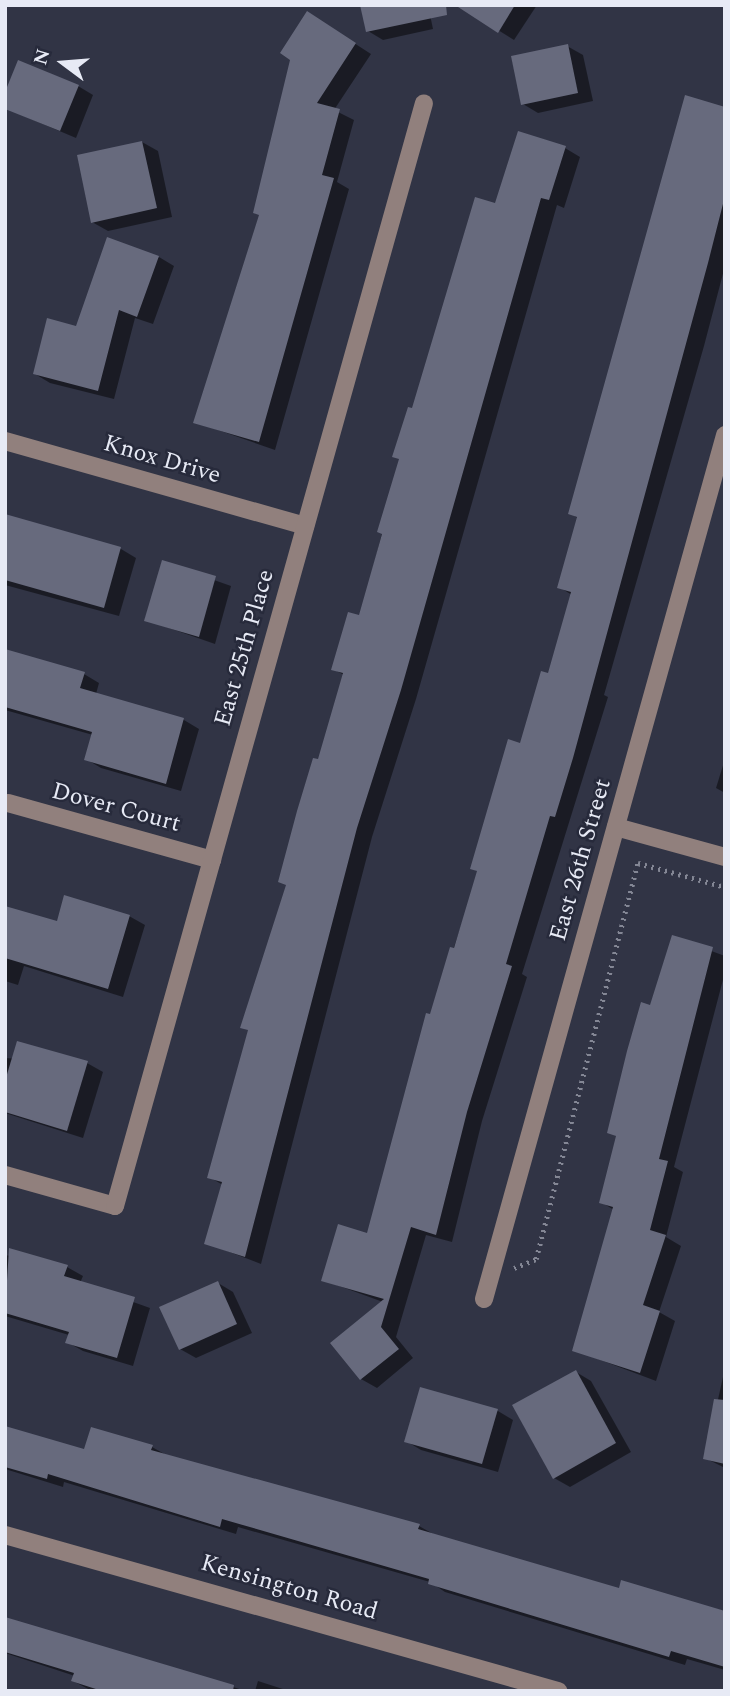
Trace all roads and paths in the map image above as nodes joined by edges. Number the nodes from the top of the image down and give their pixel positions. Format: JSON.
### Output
{"nodes":[{"id":1,"x":424,"y":103,"type":"dead end"},
{"id":2,"x":725,"y":435,"type":"edge"},
{"id":3,"x":5,"y":441,"type":"edge"},
{"id":4,"x":305,"y":526,"type":"junction"},
{"id":5,"x":8,"y":803,"type":"dead end"},
{"id":6,"x":616,"y":827,"type":"junction"},
{"id":7,"x":725,"y":857,"type":"edge"},
{"id":8,"x":212,"y":860,"type":"junction"},
{"id":9,"x":725,"y":887,"type":"edge"},
{"id":10,"x":5,"y":1175,"type":"edge"},
{"id":11,"x":487,"y":1290,"type":"joint"},
{"id":12,"x":5,"y":1535,"type":"edge"},
{"id":13,"x":558,"y":1691,"type":"edge"}],
"edges":[{"from":1,"to":4,"type":"street","name":"East 25th Place"},
{"from":2,"to":6,"type":"street","name":"East 26th Street"},
{"from":3,"to":4,"type":"street","name":"Knox Drive"},
{"from":4,"to":8,"type":"street","name":"East 25th Place"},
{"from":5,"to":8,"type":"street","name":"Dover Court"},
{"from":6,"to":7,"type":"street"},
{"from":6,"to":11,"type":"street","name":"East 26th Street"},
{"from":8,"to":10,"type":"street","name":"East 25th Place"},
{"from":9,"to":11,"type":"path"},
{"from":12,"to":13,"type":"street","name":"Kensington Road"}]}
